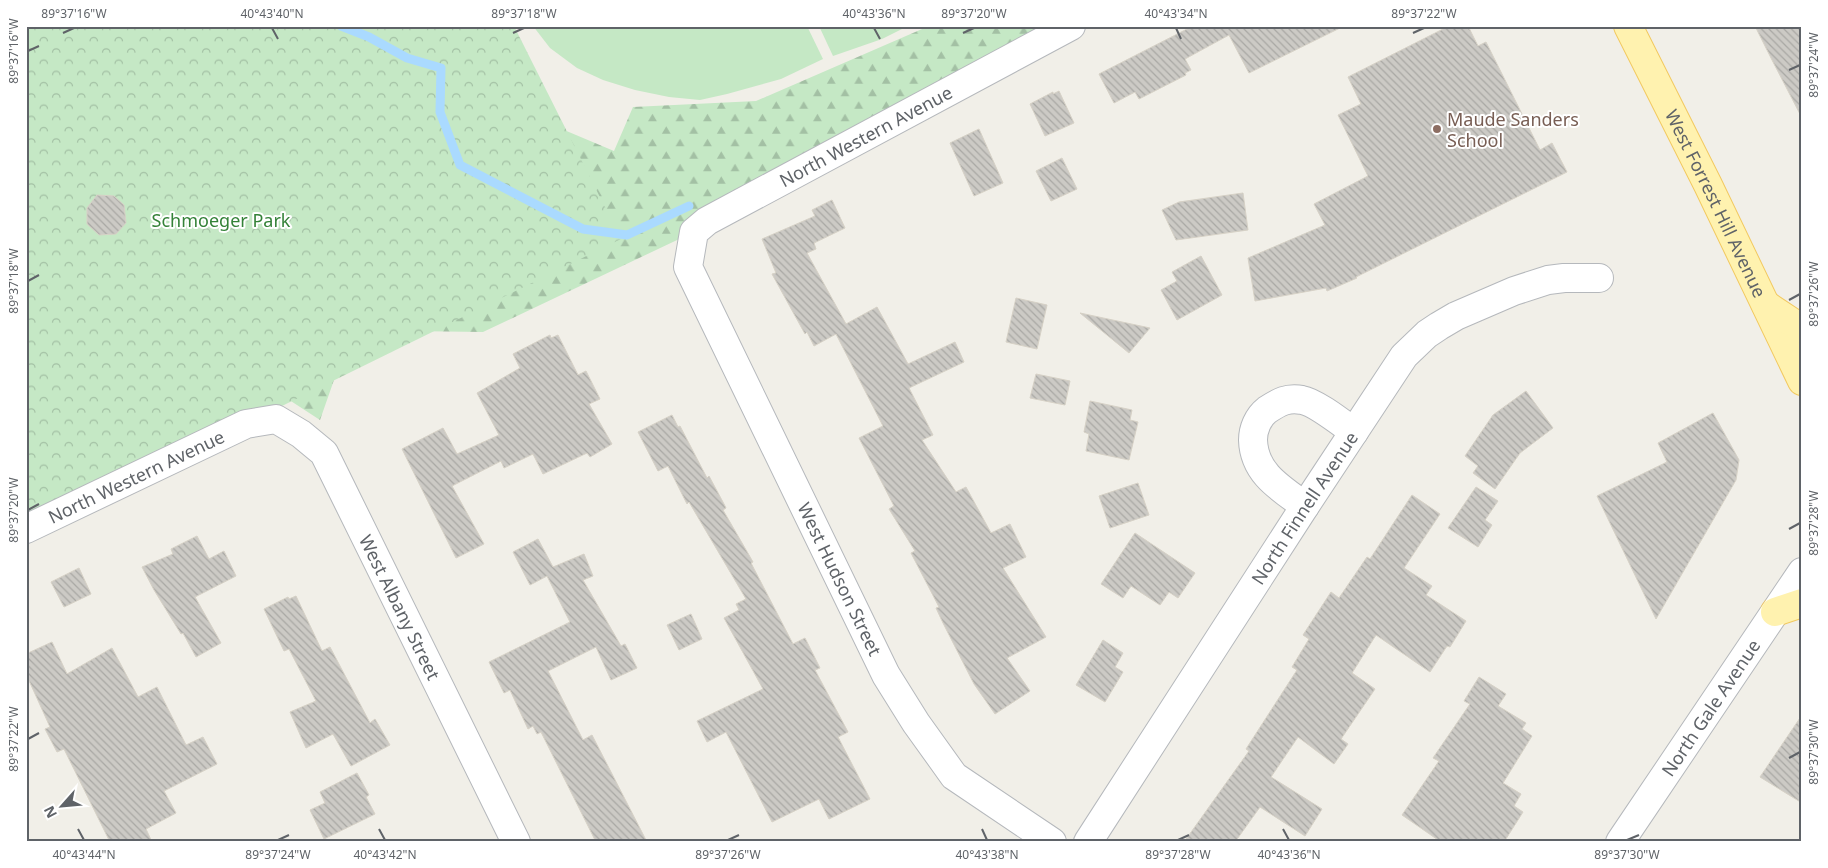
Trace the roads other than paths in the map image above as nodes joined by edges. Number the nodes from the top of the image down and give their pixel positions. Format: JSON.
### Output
{"nodes":[{"id":1,"x":1071,"y":26,"type":"edge"},
{"id":2,"x":1628,"y":26,"type":"edge"},
{"id":3,"x":688,"y":267,"type":"joint"},
{"id":4,"x":1599,"y":278,"type":"dead end"},
{"id":5,"x":1766,"y":305,"type":"junction"},
{"id":6,"x":1802,"y":329,"type":"edge"},
{"id":7,"x":1802,"y":380,"type":"edge"},
{"id":8,"x":246,"y":424,"type":"joint"},
{"id":9,"x":1354,"y":432,"type":"junction"},
{"id":10,"x":1304,"y":506,"type":"junction"},
{"id":11,"x":26,"y":529,"type":"edge"},
{"id":12,"x":1802,"y":572,"type":"edge"},
{"id":13,"x":1802,"y":604,"type":"edge"},
{"id":14,"x":1774,"y":612,"type":"junction"},
{"id":15,"x":516,"y":842,"type":"edge"},
{"id":16,"x":1052,"y":842,"type":"edge"},
{"id":17,"x":1088,"y":842,"type":"edge"},
{"id":18,"x":1620,"y":842,"type":"edge"}],
"edges":[{"from":1,"to":3,"type":"street","name":"North Western Avenue"},
{"from":2,"to":5,"type":"main road","name":"West Forrest Hill Avenue"},
{"from":3,"to":16,"type":"street","name":"West Hudson Street"},
{"from":4,"to":9,"type":"street","name":"North Finnell Avenue"},
{"from":5,"to":6,"type":"main road"},
{"from":5,"to":7,"type":"main road","name":"West Forrest Hill Avenue"},
{"from":8,"to":11,"type":"street","name":"North Western Avenue"},
{"from":8,"to":15,"type":"street","name":"West Albany Street"},
{"from":9,"to":10,"type":"street","name":"North Finnell Avenue"},
{"from":9,"to":10,"type":"street"},
{"from":10,"to":17,"type":"street","name":"North Finnell Avenue"},
{"from":12,"to":14,"type":"street","name":"North Gale Avenue"},
{"from":13,"to":14,"type":"main road"},
{"from":14,"to":18,"type":"street","name":"North Gale Avenue"}]}
